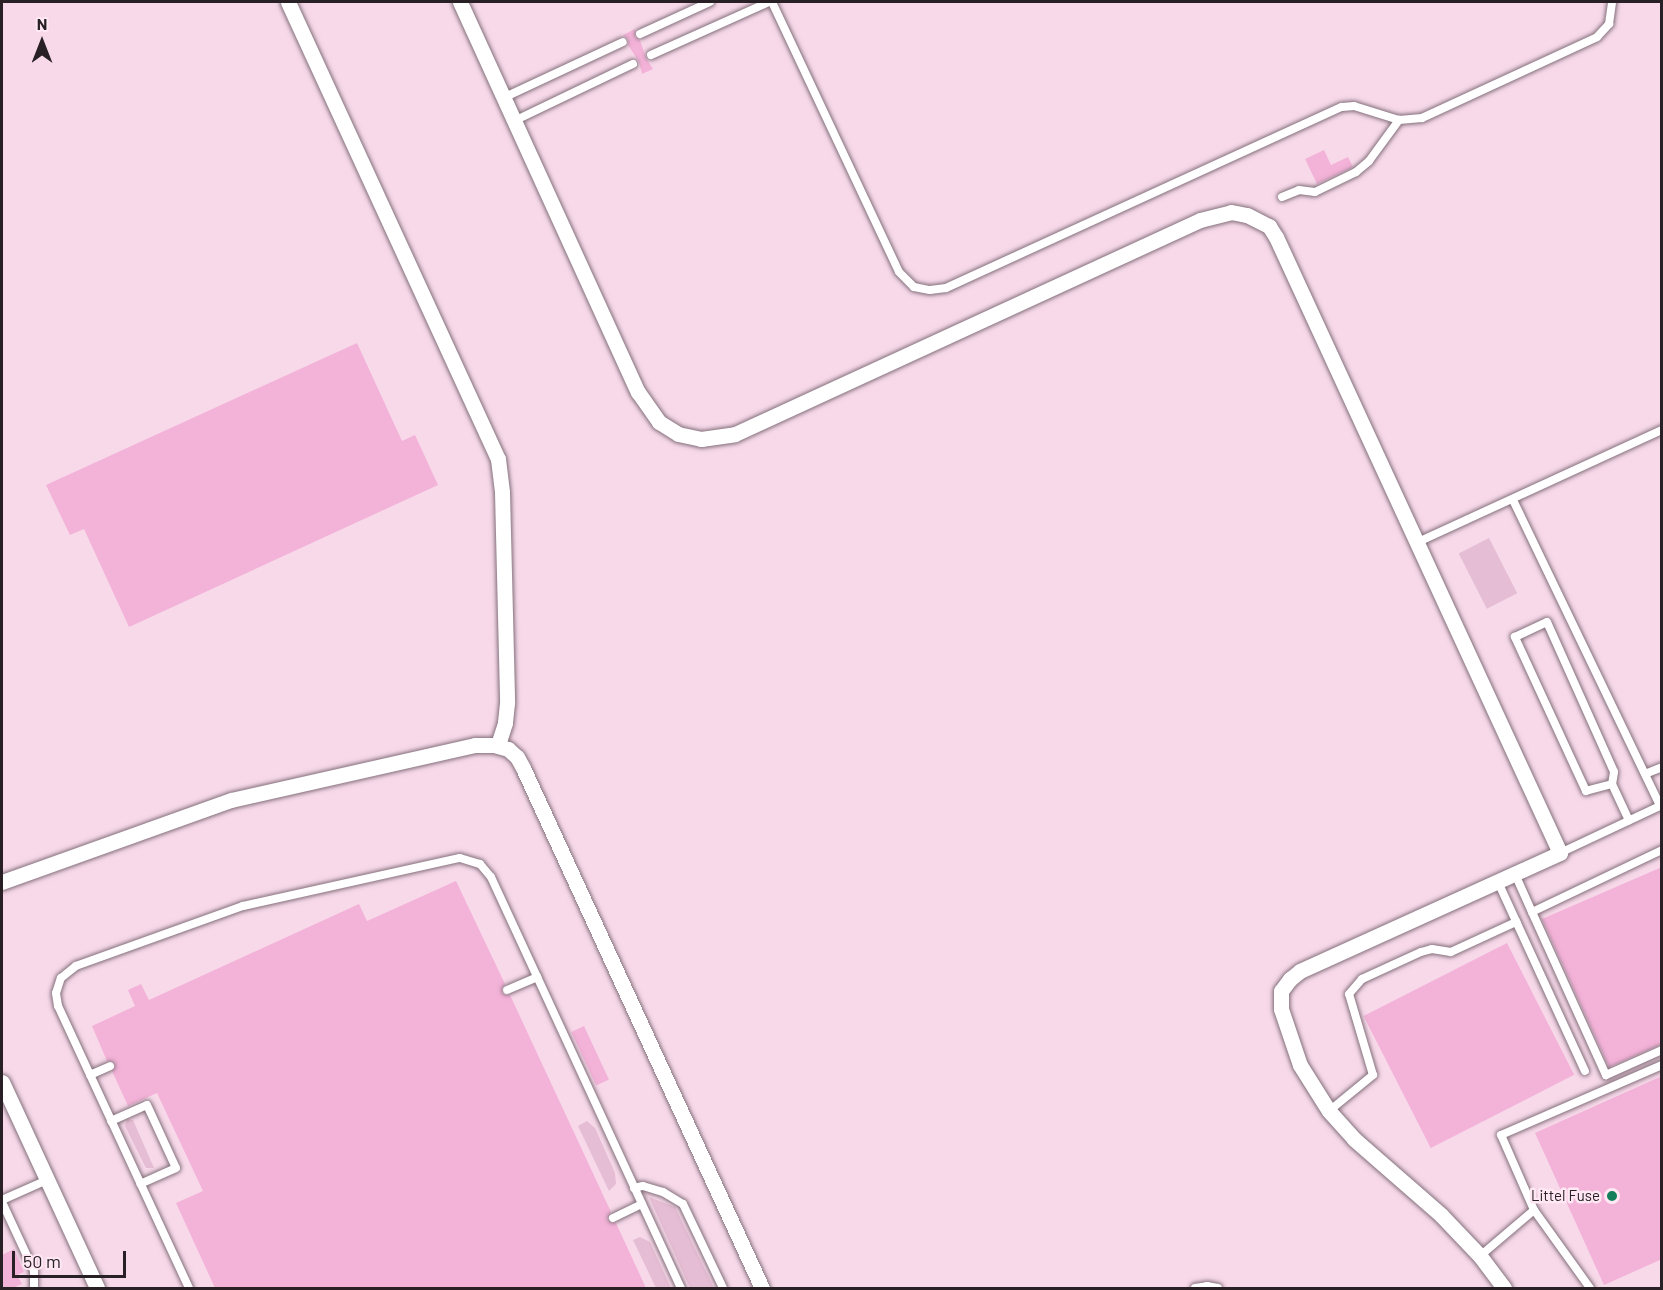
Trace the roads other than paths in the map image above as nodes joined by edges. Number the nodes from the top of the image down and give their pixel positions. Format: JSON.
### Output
{"nodes":[{"id":1,"x":288,"y":2,"type":"edge"},
{"id":2,"x":460,"y":2,"type":"edge"},
{"id":3,"x":710,"y":2,"type":"edge"},
{"id":4,"x":771,"y":2,"type":"edge"},
{"id":5,"x":1612,"y":2,"type":"edge"},
{"id":6,"x":640,"y":34,"type":"dead end"},
{"id":7,"x":623,"y":42,"type":"dead end"},
{"id":8,"x":651,"y":55,"type":"dead end"},
{"id":9,"x":633,"y":64,"type":"dead end"},
{"id":10,"x":503,"y":98,"type":"junction"},
{"id":11,"x":1399,"y":120,"type":"junction"},
{"id":12,"x":514,"y":121,"type":"junction"},
{"id":13,"x":1282,"y":197,"type":"dead end"},
{"id":14,"x":1662,"y":430,"type":"edge"},
{"id":15,"x":1513,"y":500,"type":"junction"},
{"id":16,"x":1416,"y":543,"type":"junction"},
{"id":17,"x":498,"y":745,"type":"junction"},
{"id":18,"x":1662,"y":767,"type":"edge"},
{"id":19,"x":1645,"y":774,"type":"junction"},
{"id":20,"x":1612,"y":784,"type":"junction"},
{"id":21,"x":1661,"y":806,"type":"edge"},
{"id":22,"x":1629,"y":820,"type":"junction"},
{"id":23,"x":1662,"y":850,"type":"edge"},
{"id":24,"x":1560,"y":853,"type":"junction"},
{"id":25,"x":1515,"y":874,"type":"junction"},
{"id":26,"x":2,"y":882,"type":"edge"},
{"id":27,"x":1498,"y":882,"type":"junction"},
{"id":28,"x":1532,"y":912,"type":"junction"},
{"id":29,"x":1516,"y":922,"type":"junction"},
{"id":30,"x":537,"y":976,"type":"junction"},
{"id":31,"x":507,"y":990,"type":"dead end"},
{"id":32,"x":1662,"y":1050,"type":"edge"},
{"id":33,"x":1662,"y":1065,"type":"edge"},
{"id":34,"x":110,"y":1066,"type":"dead end"},
{"id":35,"x":1585,"y":1071,"type":"dead end"},
{"id":36,"x":90,"y":1075,"type":"junction"},
{"id":37,"x":2,"y":1082,"type":"edge"},
{"id":38,"x":1329,"y":1111,"type":"junction"},
{"id":39,"x":111,"y":1121,"type":"junction"},
{"id":40,"x":47,"y":1180,"type":"junction"},
{"id":41,"x":140,"y":1184,"type":"junction"},
{"id":42,"x":634,"y":1188,"type":"junction"},
{"id":43,"x":2,"y":1201,"type":"edge"},
{"id":44,"x":642,"y":1204,"type":"junction"},
{"id":45,"x":1534,"y":1210,"type":"junction"},
{"id":46,"x":613,"y":1218,"type":"dead end"},
{"id":47,"x":1480,"y":1256,"type":"junction"},
{"id":48,"x":34,"y":1288,"type":"edge"},
{"id":49,"x":97,"y":1288,"type":"edge"},
{"id":50,"x":189,"y":1288,"type":"edge"},
{"id":51,"x":681,"y":1288,"type":"edge"},
{"id":52,"x":723,"y":1288,"type":"edge"},
{"id":53,"x":762,"y":1288,"type":"edge"},
{"id":54,"x":1195,"y":1288,"type":"edge"},
{"id":55,"x":1218,"y":1288,"type":"edge"},
{"id":56,"x":1504,"y":1288,"type":"edge"},
{"id":57,"x":1590,"y":1288,"type":"edge"}],
"edges":[{"from":1,"to":17,"type":"street"},
{"from":2,"to":10,"type":"street"},
{"from":3,"to":6,"type":"lane"},
{"from":4,"to":8,"type":"lane"},
{"from":4,"to":11,"type":"lane"},
{"from":5,"to":11,"type":"lane"},
{"from":7,"to":10,"type":"lane"},
{"from":9,"to":12,"type":"lane"},
{"from":10,"to":12,"type":"street"},
{"from":11,"to":13,"type":"lane"},
{"from":12,"to":16,"type":"street"},
{"from":14,"to":15,"type":"lane"},
{"from":15,"to":16,"type":"lane"},
{"from":15,"to":19,"type":"lane"},
{"from":16,"to":24,"type":"street"},
{"from":17,"to":26,"type":"street"},
{"from":17,"to":53,"type":"street"},
{"from":18,"to":19,"type":"lane"},
{"from":19,"to":21,"type":"lane"},
{"from":20,"to":20,"type":"lane"},
{"from":20,"to":22,"type":"lane"},
{"from":21,"to":22,"type":"lane"},
{"from":22,"to":24,"type":"lane"},
{"from":23,"to":28,"type":"lane"},
{"from":24,"to":25,"type":"street"},
{"from":25,"to":27,"type":"street"},
{"from":25,"to":28,"type":"lane"},
{"from":27,"to":29,"type":"lane"},
{"from":27,"to":38,"type":"street"},
{"from":28,"to":32,"type":"lane"},
{"from":29,"to":35,"type":"lane"},
{"from":29,"to":38,"type":"lane"},
{"from":30,"to":31,"type":"lane"},
{"from":30,"to":36,"type":"lane"},
{"from":30,"to":42,"type":"lane"},
{"from":33,"to":45,"type":"lane"},
{"from":34,"to":36,"type":"lane"},
{"from":36,"to":39,"type":"lane"},
{"from":37,"to":40,"type":"street"},
{"from":38,"to":47,"type":"street"},
{"from":39,"to":41,"type":"lane"},
{"from":39,"to":41,"type":"lane"},
{"from":40,"to":43,"type":"lane"},
{"from":40,"to":49,"type":"street"},
{"from":41,"to":50,"type":"lane"},
{"from":42,"to":44,"type":"lane"},
{"from":42,"to":52,"type":"lane"},
{"from":43,"to":48,"type":"lane"},
{"from":44,"to":46,"type":"lane"},
{"from":44,"to":51,"type":"lane"},
{"from":45,"to":47,"type":"lane"},
{"from":45,"to":57,"type":"lane"},
{"from":47,"to":56,"type":"street"},
{"from":54,"to":55,"type":"lane"}]}
